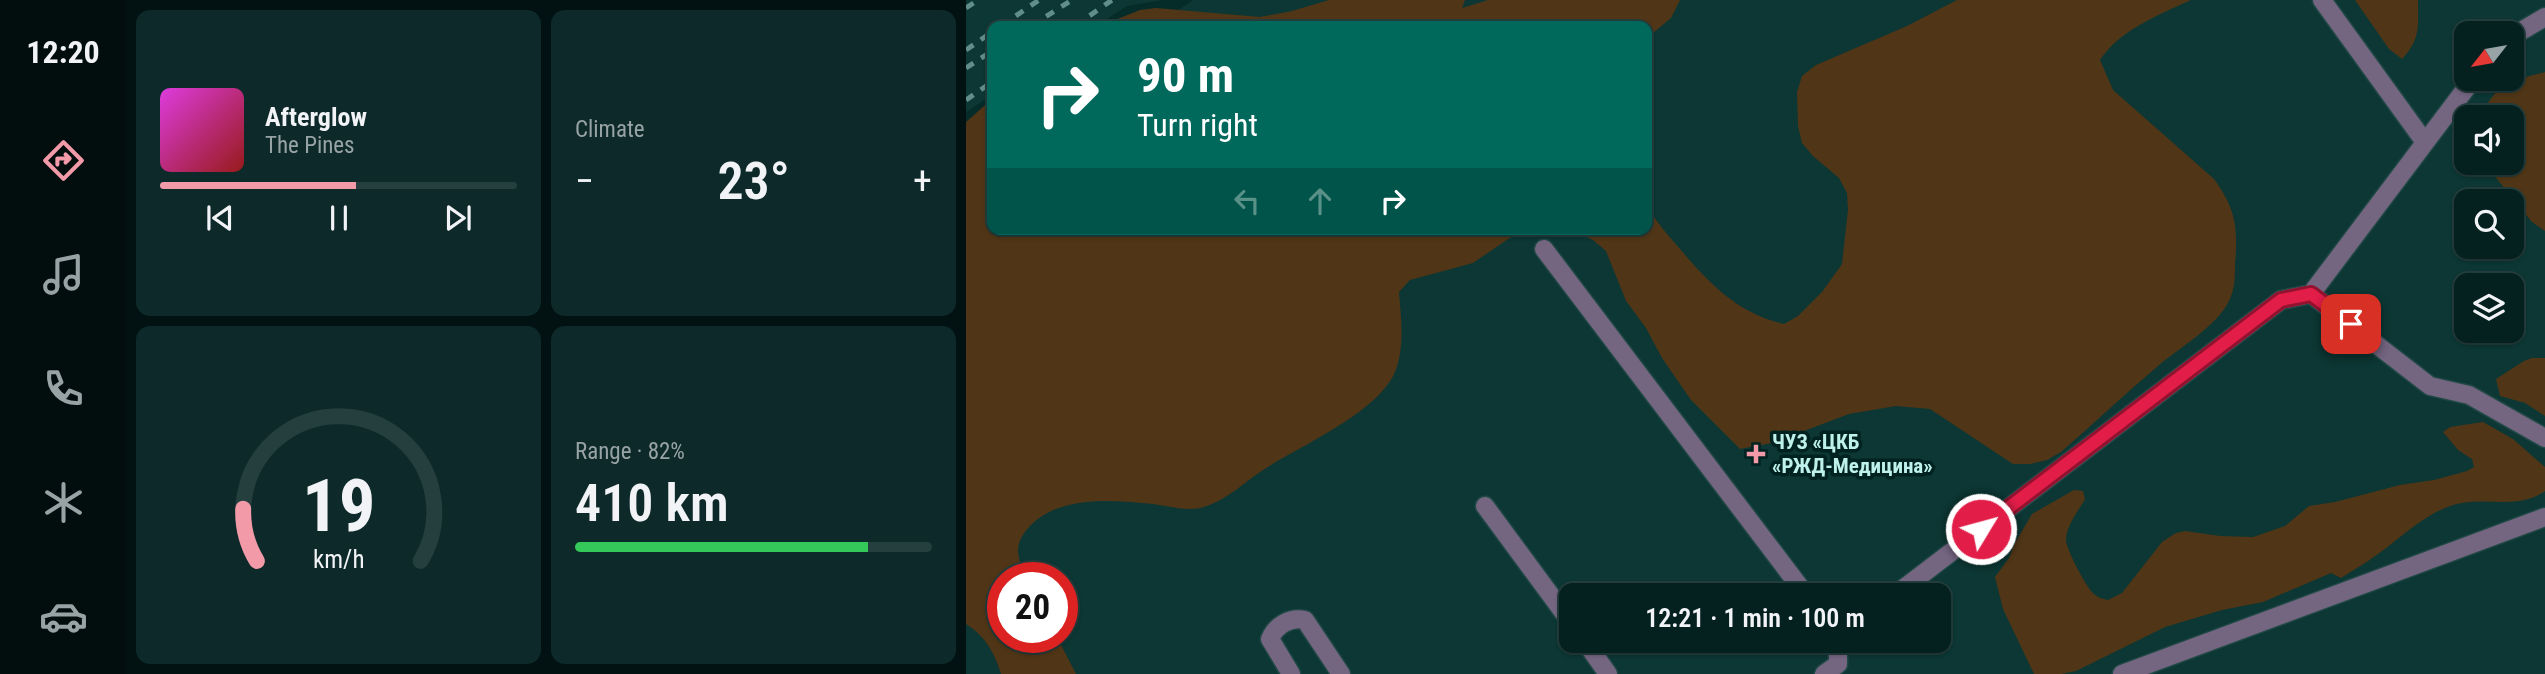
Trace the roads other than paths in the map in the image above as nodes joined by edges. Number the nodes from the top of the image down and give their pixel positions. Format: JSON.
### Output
{"nodes":[{"id":1,"x":2322,"y":0,"type":"edge"},
{"id":2,"x":2545,"y":17,"type":"edge"},
{"id":3,"x":2524,"y":29,"type":"edge"},
{"id":4,"x":2464,"y":91,"type":"edge"},
{"id":5,"x":2424,"y":141,"type":"junction"},
{"id":6,"x":1545,"y":249,"type":"dead end"},
{"id":7,"x":2311,"y":294,"type":"junction"},
{"id":8,"x":2545,"y":438,"type":"edge"},
{"id":9,"x":1486,"y":506,"type":"dead end"},
{"id":10,"x":2545,"y":517,"type":"edge"},
{"id":11,"x":1796,"y":583,"type":"edge"},
{"id":12,"x":1911,"y":583,"type":"edge"},
{"id":13,"x":1559,"y":606,"type":"edge"},
{"id":14,"x":1593,"y":653,"type":"edge"},
{"id":15,"x":1837,"y":653,"type":"edge"},
{"id":16,"x":1836,"y":671,"type":"edge"},
{"id":17,"x":1291,"y":674,"type":"edge"},
{"id":18,"x":1341,"y":674,"type":"edge"},
{"id":19,"x":1608,"y":674,"type":"edge"},
{"id":20,"x":2122,"y":674,"type":"edge"}],
"edges":[{"from":1,"to":5,"type":"lane"},
{"from":2,"to":3,"type":"lane"},
{"from":4,"to":5,"type":"lane"},
{"from":5,"to":7,"type":"lane"},
{"from":6,"to":11,"type":"lane"},
{"from":7,"to":8,"type":"lane"},
{"from":7,"to":12,"type":"lane"},
{"from":9,"to":13,"type":"lane"},
{"from":10,"to":20,"type":"lane"},
{"from":14,"to":19,"type":"lane"},
{"from":15,"to":16,"type":"lane"},
{"from":17,"to":18,"type":"lane"}]}
